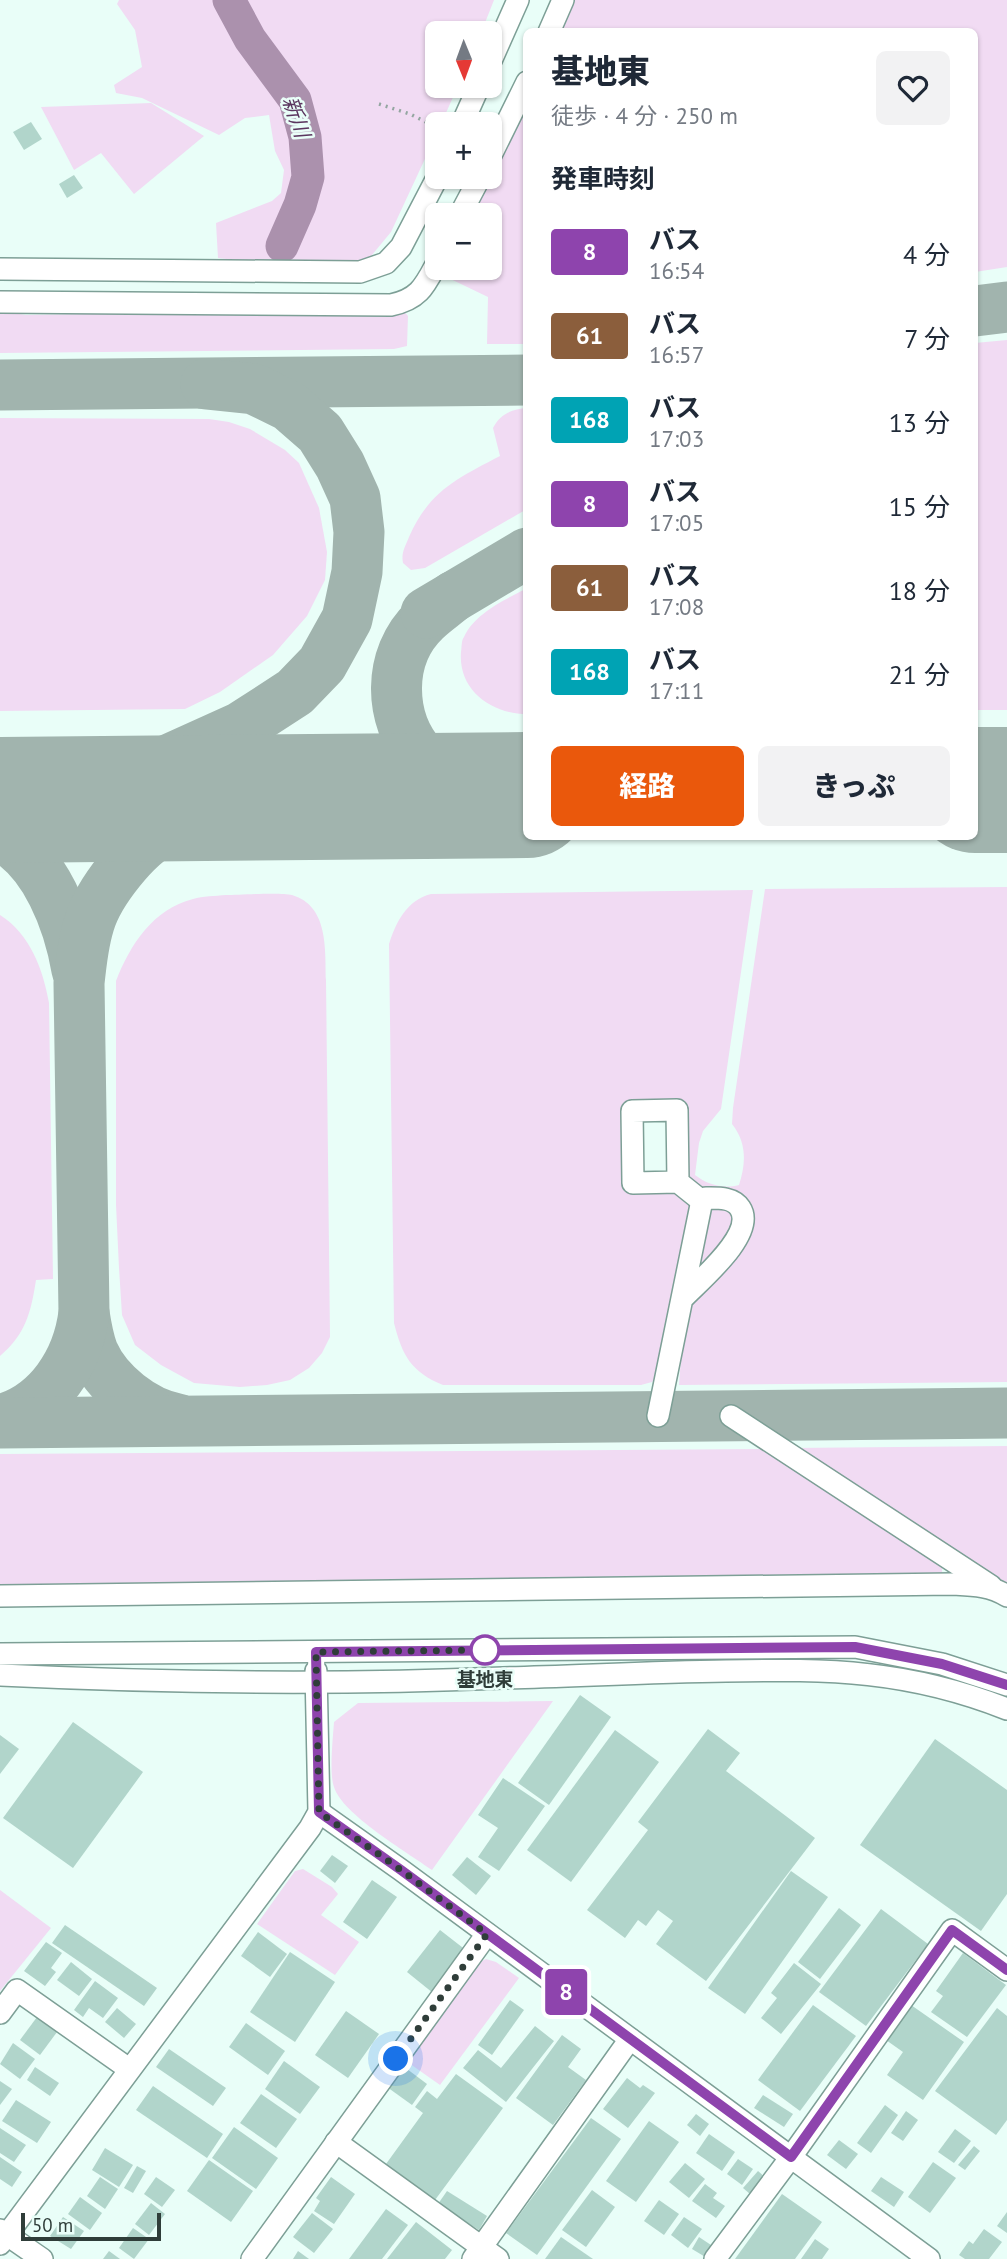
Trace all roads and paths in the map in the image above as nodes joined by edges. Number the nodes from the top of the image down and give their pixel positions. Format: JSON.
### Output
{"nodes":[{"id":1,"x":518,"y":0,"type":"edge"},
{"id":2,"x":562,"y":0,"type":"edge"},
{"id":3,"x":551,"y":28,"type":"edge"},
{"id":4,"x":502,"y":36,"type":"edge"},
{"id":5,"x":523,"y":90,"type":"edge"},
{"id":6,"x":379,"y":104,"type":"dead end"},
{"id":7,"x":425,"y":122,"type":"edge"},
{"id":8,"x":502,"y":133,"type":"edge"},
{"id":9,"x":431,"y":189,"type":"edge"},
{"id":10,"x":0,"y":269,"type":"edge"},
{"id":11,"x":426,"y":280,"type":"edge"},
{"id":12,"x":0,"y":303,"type":"edge"},
{"id":13,"x":678,"y":1182,"type":"dead end"},
{"id":14,"x":703,"y":1202,"type":"junction"},
{"id":15,"x":682,"y":1299,"type":"junction"},
{"id":16,"x":658,"y":1416,"type":"dead end"},
{"id":17,"x":731,"y":1416,"type":"dead end"},
{"id":18,"x":1003,"y":1593,"type":"edge"},
{"id":19,"x":0,"y":1596,"type":"edge"},
{"id":20,"x":316,"y":1652,"type":"junction"},
{"id":21,"x":0,"y":1654,"type":"edge"},
{"id":22,"x":0,"y":1675,"type":"edge"},
{"id":23,"x":316,"y":1683,"type":"junction"},
{"id":24,"x":1007,"y":1685,"type":"edge"},
{"id":25,"x":1007,"y":1709,"type":"edge"},
{"id":26,"x":319,"y":1812,"type":"junction"},
{"id":27,"x":487,"y":1934,"type":"junction"},
{"id":28,"x":1007,"y":1970,"type":"edge"},
{"id":29,"x":0,"y":2013,"type":"edge"},
{"id":30,"x":630,"y":2039,"type":"junction"},
{"id":31,"x":129,"y":2069,"type":"junction"},
{"id":32,"x":336,"y":2142,"type":"junction"},
{"id":33,"x":791,"y":2157,"type":"junction"},
{"id":34,"x":2,"y":2236,"type":"edge"},
{"id":35,"x":484,"y":2255,"type":"edge"},
{"id":36,"x":42,"y":2259,"type":"edge"},
{"id":37,"x":252,"y":2259,"type":"edge"},
{"id":38,"x":715,"y":2259,"type":"edge"},
{"id":39,"x":929,"y":2259,"type":"edge"}],
"edges":[{"from":1,"to":4,"type":"street"},
{"from":2,"to":3,"type":"street"},
{"from":5,"to":8,"type":"street"},
{"from":6,"to":7,"type":"path"},
{"from":9,"to":10,"type":"street"},
{"from":11,"to":12,"type":"street"},
{"from":13,"to":14,"type":"street"},
{"from":14,"to":15,"type":"street"},
{"from":14,"to":15,"type":"street"},
{"from":15,"to":16,"type":"street"},
{"from":17,"to":18,"type":"street"},
{"from":18,"to":19,"type":"street"},
{"from":20,"to":21,"type":"street"},
{"from":20,"to":23,"type":"street"},
{"from":20,"to":24,"type":"street"},
{"from":22,"to":23,"type":"street"},
{"from":23,"to":25,"type":"street"},
{"from":23,"to":26,"type":"street"},
{"from":26,"to":27,"type":"street"},
{"from":26,"to":31,"type":"street"},
{"from":27,"to":30,"type":"street"},
{"from":27,"to":32,"type":"street"},
{"from":28,"to":33,"type":"street"},
{"from":29,"to":31,"type":"street"},
{"from":30,"to":33,"type":"street"},
{"from":30,"to":35,"type":"street"},
{"from":31,"to":34,"type":"street"},
{"from":32,"to":35,"type":"street"},
{"from":32,"to":37,"type":"street"},
{"from":33,"to":38,"type":"street"},
{"from":33,"to":39,"type":"street"},
{"from":34,"to":36,"type":"street"}]}
